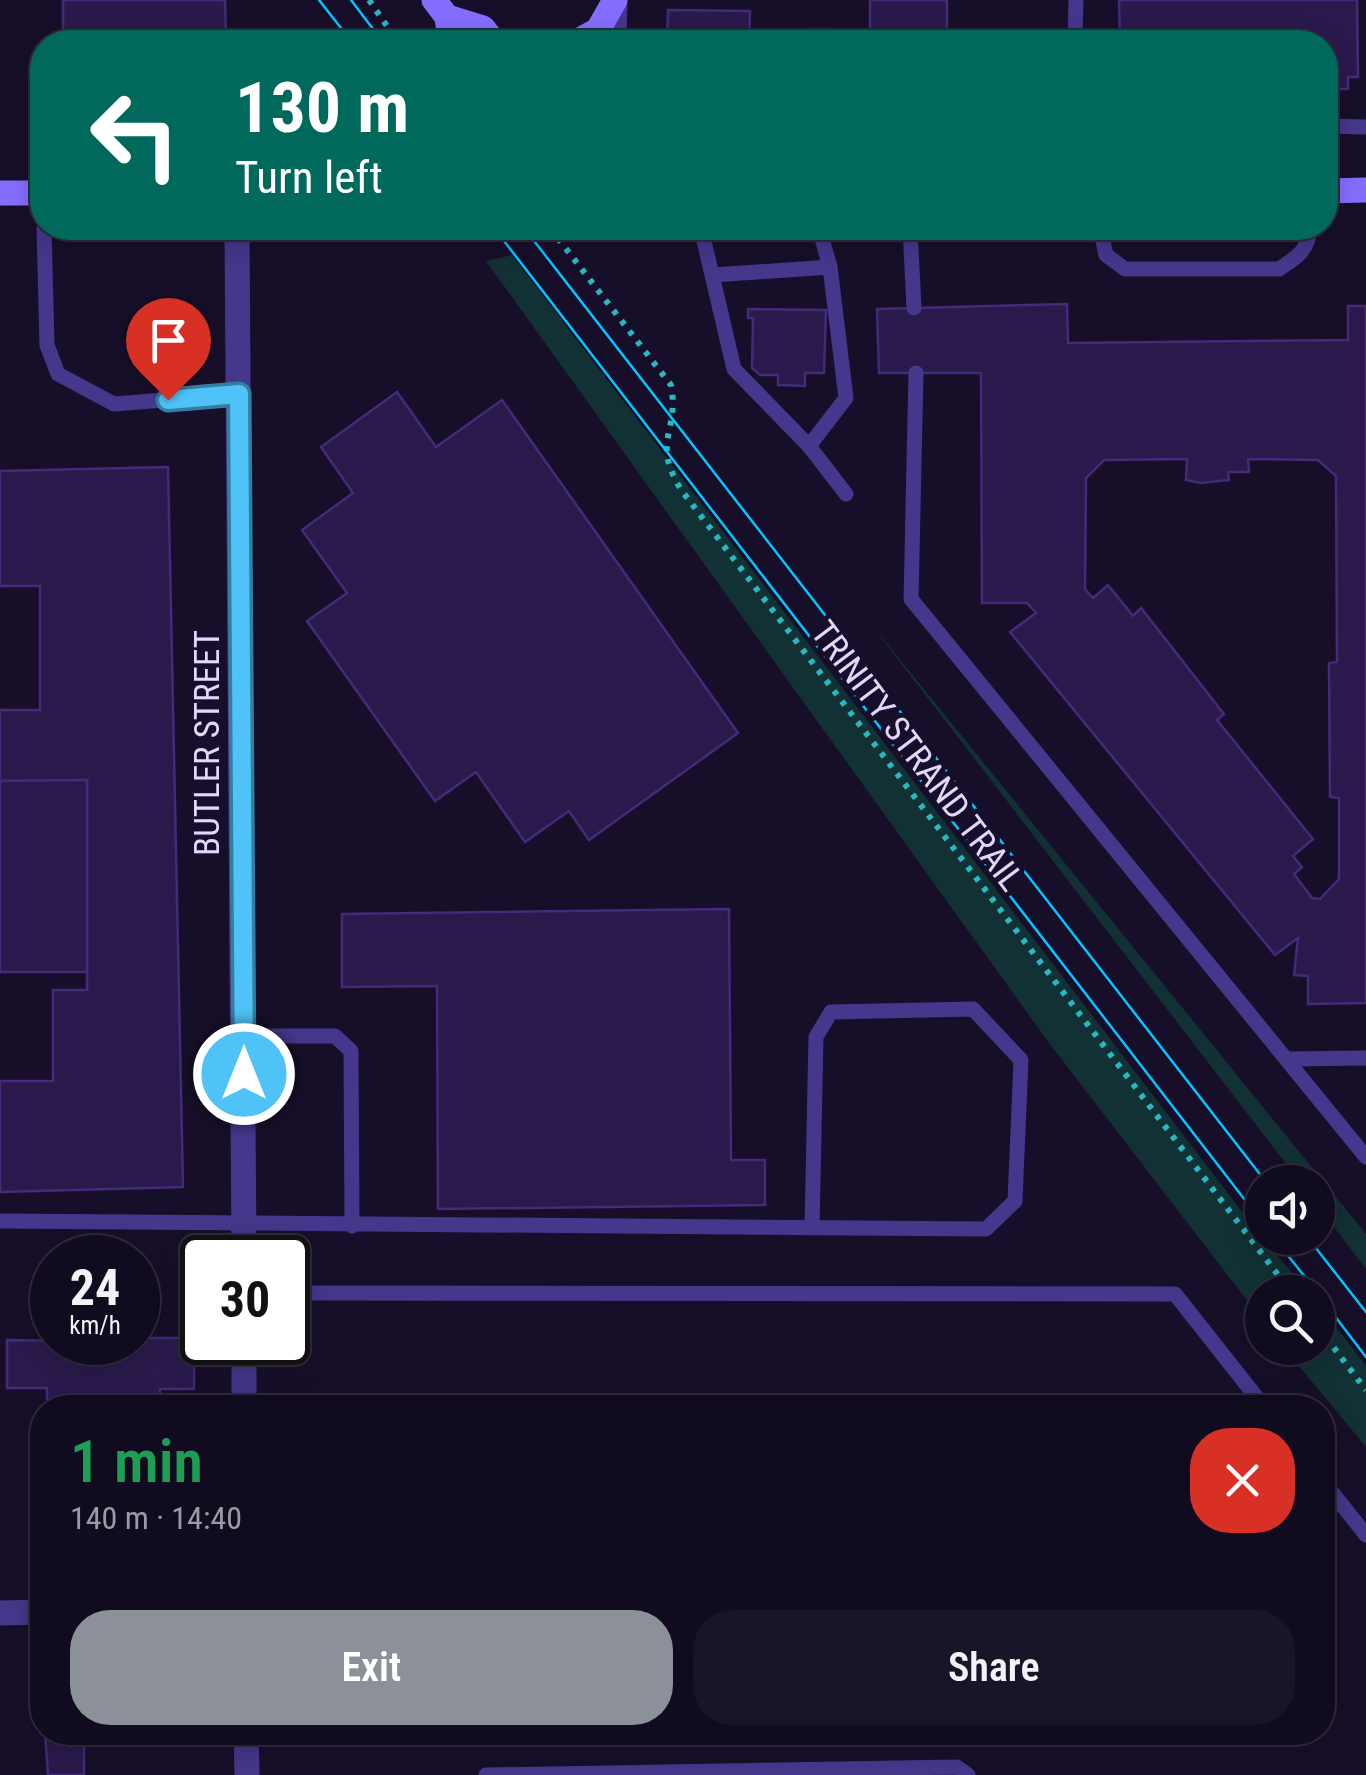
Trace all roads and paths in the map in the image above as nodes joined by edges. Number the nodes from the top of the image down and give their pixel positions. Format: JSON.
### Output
{"nodes":[{"id":1,"x":369,"y":0,"type":"edge"},
{"id":2,"x":615,"y":0,"type":"edge"},
{"id":3,"x":1076,"y":0,"type":"edge"},
{"id":4,"x":444,"y":20,"type":"edge"},
{"id":5,"x":390,"y":30,"type":"edge"},
{"id":6,"x":485,"y":30,"type":"edge"},
{"id":7,"x":598,"y":30,"type":"edge"},
{"id":8,"x":614,"y":30,"type":"edge"},
{"id":9,"x":1075,"y":30,"type":"edge"},
{"id":10,"x":1338,"y":126,"type":"edge"},
{"id":11,"x":1366,"y":126,"type":"edge"},
{"id":12,"x":1366,"y":190,"type":"edge"},
{"id":13,"x":1338,"y":191,"type":"edge"},
{"id":14,"x":0,"y":193,"type":"edge"},
{"id":15,"x":30,"y":193,"type":"edge"},
{"id":16,"x":44,"y":240,"type":"edge"},
{"id":17,"x":237,"y":240,"type":"edge"},
{"id":18,"x":560,"y":240,"type":"edge"},
{"id":19,"x":705,"y":240,"type":"edge"},
{"id":20,"x":822,"y":240,"type":"edge"},
{"id":21,"x":911,"y":240,"type":"edge"},
{"id":22,"x":1103,"y":240,"type":"edge"},
{"id":23,"x":1308,"y":240,"type":"edge"},
{"id":24,"x":830,"y":267,"type":"junction"},
{"id":25,"x":712,"y":275,"type":"junction"},
{"id":26,"x":914,"y":308,"type":"dead end"},
{"id":27,"x":916,"y":373,"type":"dead end"},
{"id":28,"x":239,"y":394,"type":"junction"},
{"id":29,"x":809,"y":446,"type":"junction"},
{"id":30,"x":846,"y":494,"type":"dead end"},
{"id":31,"x":243,"y":1036,"type":"junction"},
{"id":32,"x":1366,"y":1058,"type":"edge"},
{"id":33,"x":1288,"y":1059,"type":"junction"},
{"id":34,"x":1366,"y":1157,"type":"edge"},
{"id":35,"x":0,"y":1221,"type":"edge"},
{"id":36,"x":244,"y":1223,"type":"junction"},
{"id":37,"x":352,"y":1226,"type":"junction"},
{"id":38,"x":812,"y":1228,"type":"junction"},
{"id":39,"x":244,"y":1235,"type":"edge"},
{"id":40,"x":1278,"y":1275,"type":"edge"},
{"id":41,"x":310,"y":1292,"type":"edge"},
{"id":42,"x":1335,"y":1349,"type":"edge"},
{"id":43,"x":244,"y":1365,"type":"edge"},
{"id":44,"x":1366,"y":1390,"type":"edge"},
{"id":45,"x":244,"y":1395,"type":"edge"},
{"id":46,"x":1255,"y":1395,"type":"edge"},
{"id":47,"x":1335,"y":1496,"type":"edge"},
{"id":48,"x":1366,"y":1535,"type":"edge"},
{"id":49,"x":30,"y":1612,"type":"edge"},
{"id":50,"x":0,"y":1613,"type":"edge"},
{"id":51,"x":246,"y":1745,"type":"edge"},
{"id":52,"x":246,"y":1775,"type":"edge"},
{"id":53,"x":486,"y":1775,"type":"edge"},
{"id":54,"x":968,"y":1775,"type":"edge"}],
"edges":[{"from":1,"to":5,"type":"path"},
{"from":2,"to":7,"type":"main road"},
{"from":2,"to":8,"type":"street"},
{"from":3,"to":9,"type":"lane"},
{"from":4,"to":6,"type":"main road"},
{"from":10,"to":11,"type":"lane"},
{"from":12,"to":13,"type":"main road"},
{"from":14,"to":15,"type":"main road"},
{"from":16,"to":28,"type":"lane"},
{"from":17,"to":28,"type":"street","name":"BUTLER STREET"},
{"from":18,"to":40,"type":"path","name":"TRINITY STRAND TRAIL"},
{"from":19,"to":25,"type":"lane"},
{"from":20,"to":24,"type":"lane"},
{"from":21,"to":26,"type":"lane"},
{"from":22,"to":23,"type":"lane"},
{"from":24,"to":25,"type":"lane"},
{"from":24,"to":29,"type":"lane"},
{"from":25,"to":29,"type":"lane"},
{"from":27,"to":33,"type":"lane"},
{"from":28,"to":31,"type":"street","name":"BUTLER STREET"},
{"from":29,"to":30,"type":"lane"},
{"from":31,"to":36,"type":"street","name":"BUTLER STREET"},
{"from":31,"to":37,"type":"lane"},
{"from":32,"to":33,"type":"lane"},
{"from":33,"to":34,"type":"lane"},
{"from":35,"to":36,"type":"lane"},
{"from":36,"to":37,"type":"lane"},
{"from":36,"to":39,"type":"street","name":"BUTLER STREET"},
{"from":37,"to":38,"type":"lane"},
{"from":38,"to":38,"type":"lane"},
{"from":41,"to":46,"type":"lane"},
{"from":42,"to":44,"type":"path"},
{"from":43,"to":45,"type":"street"},
{"from":47,"to":48,"type":"lane"},
{"from":49,"to":50,"type":"street"},
{"from":51,"to":52,"type":"street"},
{"from":53,"to":54,"type":"lane"}]}
